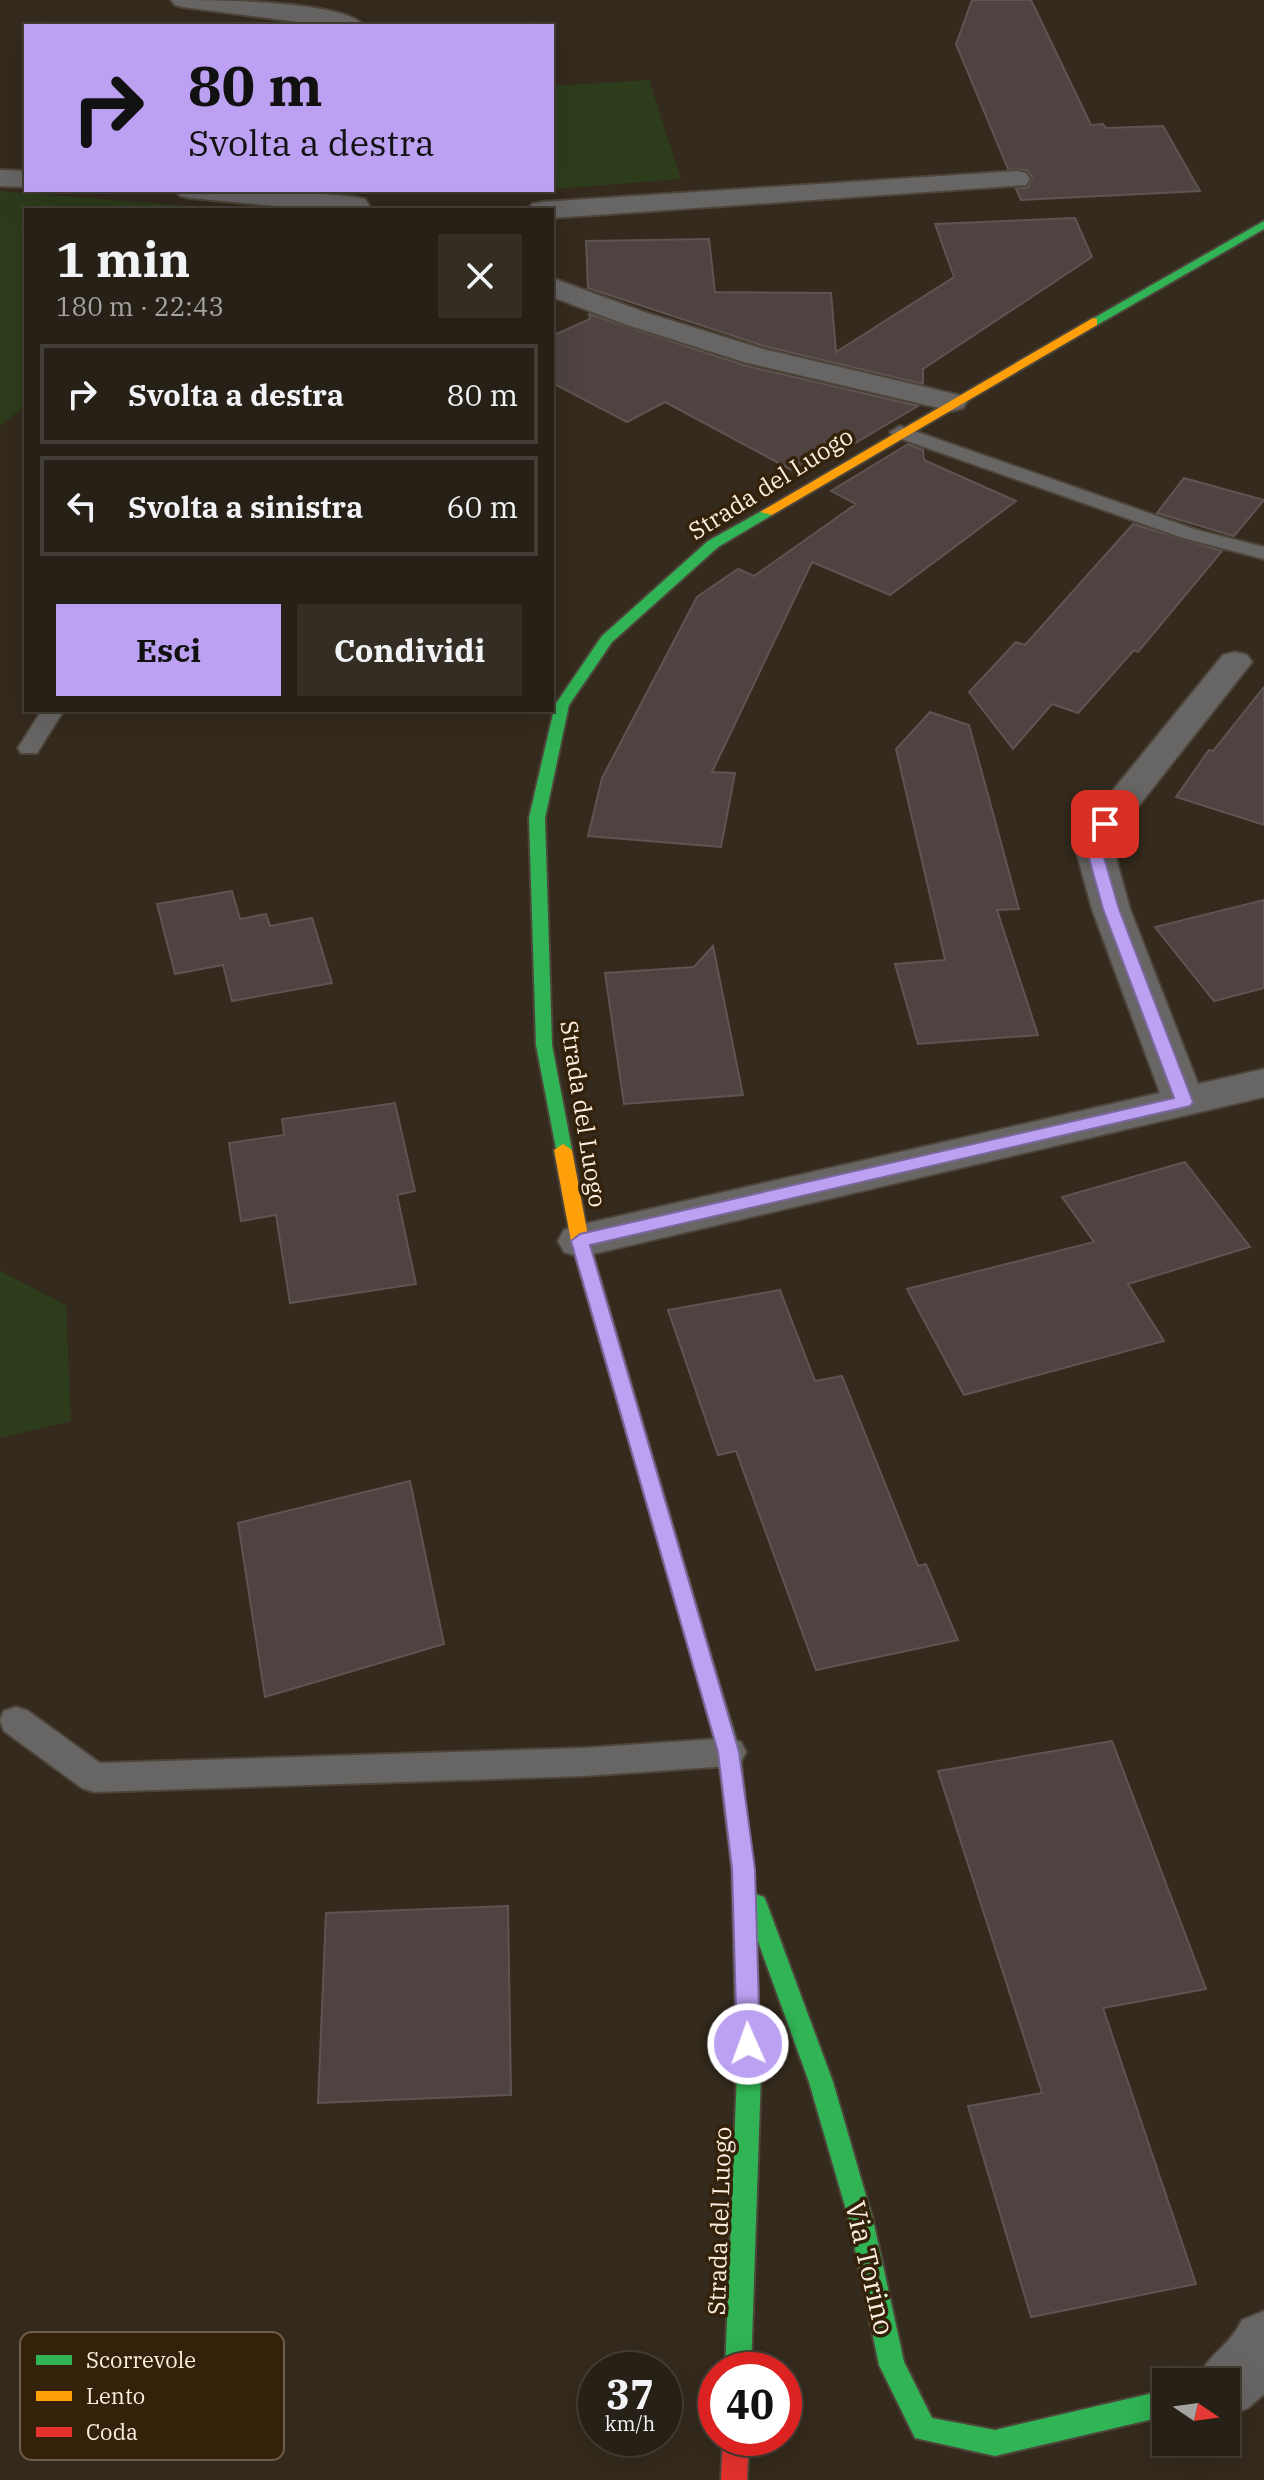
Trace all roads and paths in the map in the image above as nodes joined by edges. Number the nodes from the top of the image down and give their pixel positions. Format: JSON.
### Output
{"nodes":[{"id":1,"x":183,"y":0,"type":"edge"},
{"id":2,"x":346,"y":24,"type":"edge"},
{"id":3,"x":0,"y":178,"type":"edge"},
{"id":4,"x":24,"y":179,"type":"edge"},
{"id":5,"x":1017,"y":179,"type":"dead end"},
{"id":6,"x":218,"y":192,"type":"edge"},
{"id":7,"x":356,"y":202,"type":"edge"},
{"id":8,"x":554,"y":209,"type":"edge"},
{"id":9,"x":1264,"y":224,"type":"edge"},
{"id":10,"x":554,"y":288,"type":"edge"},
{"id":11,"x":952,"y":402,"type":"junction"},
{"id":12,"x":900,"y":432,"type":"junction"},
{"id":13,"x":1264,"y":553,"type":"edge"},
{"id":14,"x":1235,"y":662,"type":"dead end"},
{"id":15,"x":557,"y":701,"type":"edge"},
{"id":16,"x":52,"y":712,"type":"edge"},
{"id":17,"x":29,"y":748,"type":"dead end"},
{"id":18,"x":1264,"y":1083,"type":"edge"},
{"id":19,"x":1184,"y":1102,"type":"junction"},
{"id":20,"x":580,"y":1241,"type":"junction"},
{"id":21,"x":16,"y":1721,"type":"dead end"},
{"id":22,"x":729,"y":1752,"type":"junction"},
{"id":23,"x":743,"y":1869,"type":"junction"},
{"id":24,"x":1264,"y":2342,"type":"edge"},
{"id":25,"x":739,"y":2352,"type":"edge"},
{"id":26,"x":1240,"y":2374,"type":"edge"},
{"id":27,"x":1152,"y":2406,"type":"edge"},
{"id":28,"x":735,"y":2456,"type":"edge"},
{"id":29,"x":734,"y":2480,"type":"edge"}],
"edges":[{"from":1,"to":2,"type":"street"},
{"from":3,"to":4,"type":"street"},
{"from":5,"to":8,"type":"street"},
{"from":6,"to":7,"type":"street"},
{"from":9,"to":11,"type":"street","name":"Strada del Luogo"},
{"from":10,"to":11,"type":"street"},
{"from":11,"to":12,"type":"street","name":"Strada del Luogo"},
{"from":12,"to":13,"type":"lane"},
{"from":12,"to":15,"type":"street","name":"Strada del Luogo"},
{"from":14,"to":19,"type":"street"},
{"from":15,"to":20,"type":"street","name":"Strada del Luogo"},
{"from":16,"to":17,"type":"lane"},
{"from":18,"to":19,"type":"street"},
{"from":19,"to":20,"type":"street"},
{"from":20,"to":22,"type":"street","name":"Strada del Luogo"},
{"from":21,"to":22,"type":"lane"},
{"from":22,"to":23,"type":"street","name":"Strada del Luogo"},
{"from":23,"to":25,"type":"street","name":"Strada del Luogo"},
{"from":23,"to":27,"type":"street","name":"Via Torino"},
{"from":24,"to":26,"type":"street"},
{"from":28,"to":29,"type":"street"}]}
